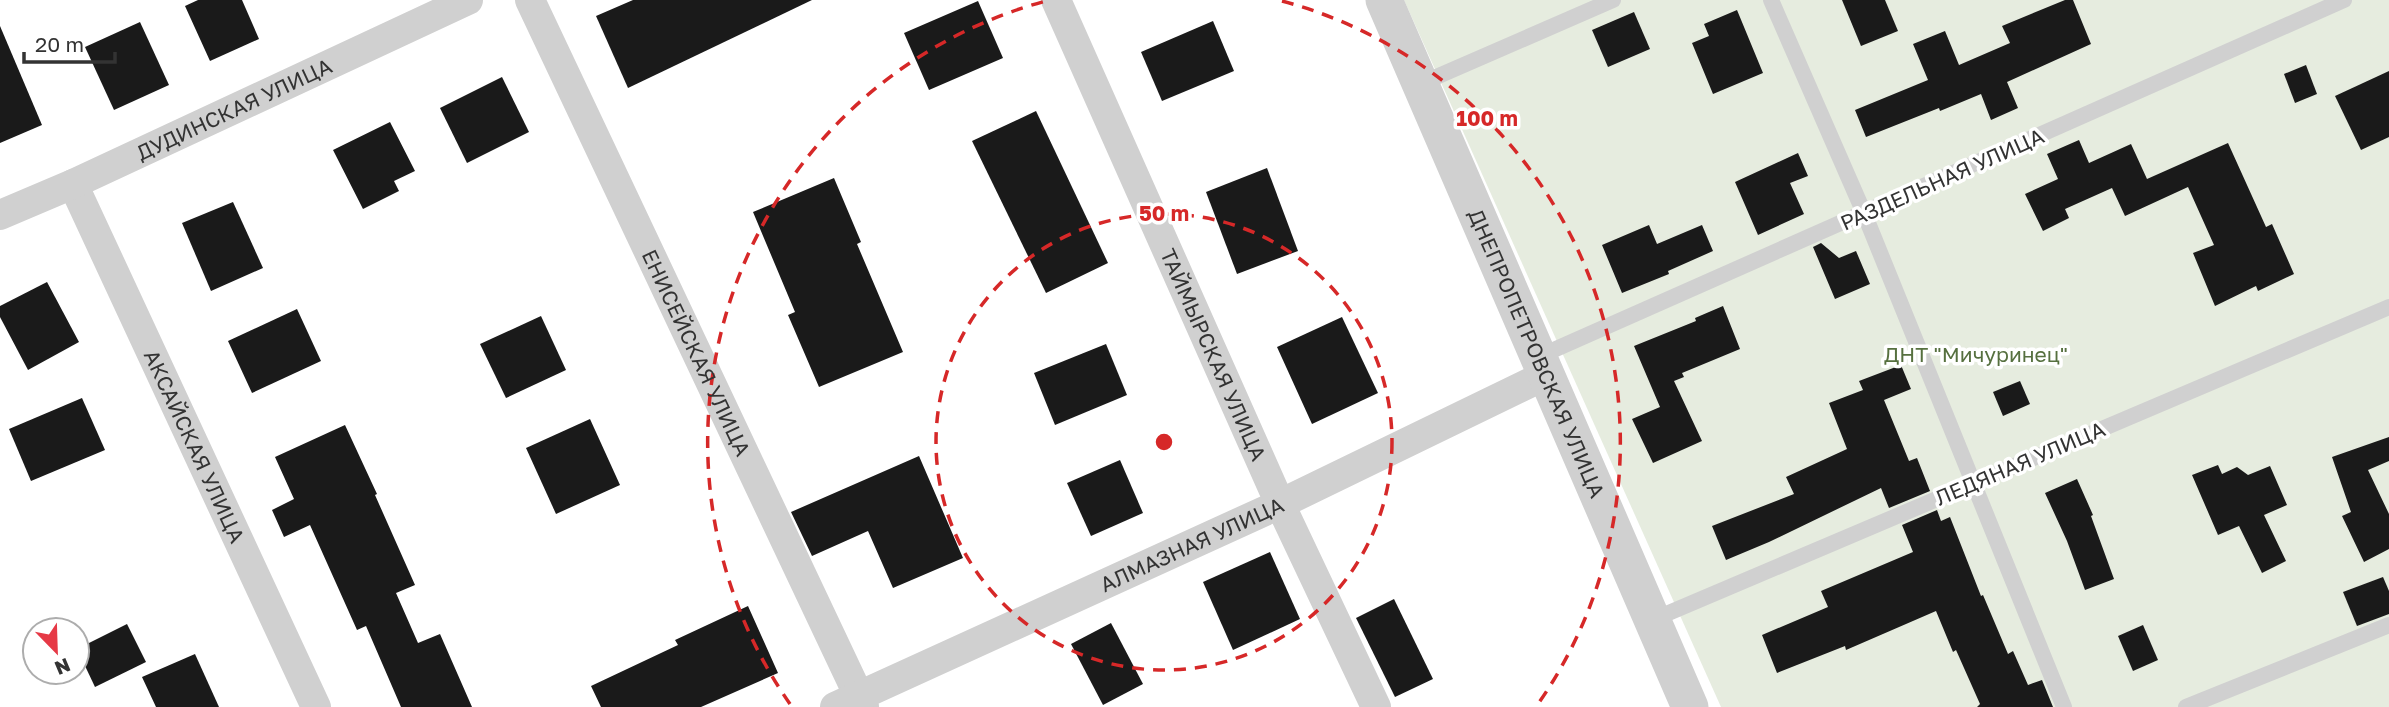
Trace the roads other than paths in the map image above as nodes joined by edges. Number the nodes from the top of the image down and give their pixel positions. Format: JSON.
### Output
{"nodes":[{"id":1,"x":468,"y":0,"type":"edge"},
{"id":2,"x":530,"y":0,"type":"edge"},
{"id":3,"x":1056,"y":0,"type":"edge"},
{"id":4,"x":1384,"y":0,"type":"edge"},
{"id":5,"x":1613,"y":0,"type":"edge"},
{"id":6,"x":1770,"y":0,"type":"edge"},
{"id":7,"x":2344,"y":0,"type":"edge"},
{"id":8,"x":1420,"y":84,"type":"junction"},
{"id":9,"x":73,"y":184,"type":"junction"},
{"id":10,"x":1864,"y":213,"type":"junction"},
{"id":11,"x":0,"y":215,"type":"edge"},
{"id":12,"x":2389,"y":307,"type":"edge"},
{"id":13,"x":1543,"y":365,"type":"junction"},
{"id":14,"x":1975,"y":482,"type":"junction"},
{"id":15,"x":1280,"y":504,"type":"junction"},
{"id":16,"x":1652,"y":620,"type":"junction"},
{"id":17,"x":2389,"y":625,"type":"edge"},
{"id":18,"x":853,"y":703,"type":"edge"},
{"id":19,"x":316,"y":707,"type":"edge"},
{"id":20,"x":1377,"y":707,"type":"edge"},
{"id":21,"x":1690,"y":707,"type":"edge"},
{"id":22,"x":2064,"y":707,"type":"edge"},
{"id":23,"x":2186,"y":707,"type":"edge"}],
"edges":[{"from":1,"to":9,"type":"street","name":"ДУДИНСКАЯ УЛИЦА"},
{"from":2,"to":18,"type":"street","name":"ЕНИСЕЙСКАЯ УЛИЦА"},
{"from":3,"to":15,"type":"street","name":"ТАЙМЫРСКАЯ УЛИЦА"},
{"from":4,"to":8,"type":"street","name":"ДНЕПРОПЕТРОВСКАЯ УЛИЦА"},
{"from":5,"to":8,"type":"lane"},
{"from":6,"to":10,"type":"lane"},
{"from":7,"to":10,"type":"lane","name":"РАЗДЕЛЬНАЯ УЛИЦА"},
{"from":8,"to":13,"type":"street","name":"ДНЕПРОПЕТРОВСКАЯ УЛИЦА"},
{"from":9,"to":11,"type":"street","name":"ДУДИНСКАЯ УЛИЦА"},
{"from":9,"to":19,"type":"street","name":"АКСАЙСКАЯ УЛИЦА"},
{"from":10,"to":13,"type":"lane","name":"РАЗДЕЛЬНАЯ УЛИЦА"},
{"from":10,"to":14,"type":"lane"},
{"from":12,"to":14,"type":"lane","name":"ЛЕДЯНАЯ УЛИЦА"},
{"from":13,"to":15,"type":"street","name":"АЛМАЗНАЯ УЛИЦА"},
{"from":13,"to":16,"type":"street","name":"ДНЕПРОПЕТРОВСКАЯ УЛИЦА"},
{"from":14,"to":16,"type":"lane","name":"ЛЕДЯНАЯ УЛИЦА"},
{"from":14,"to":22,"type":"lane"},
{"from":15,"to":18,"type":"street","name":"АЛМАЗНАЯ УЛИЦА"},
{"from":15,"to":20,"type":"street","name":"ТАЙМЫРСКАЯ УЛИЦА"},
{"from":16,"to":21,"type":"street","name":"ДНЕПРОПЕТРОВСКАЯ УЛИЦА"},
{"from":17,"to":23,"type":"lane"}]}
